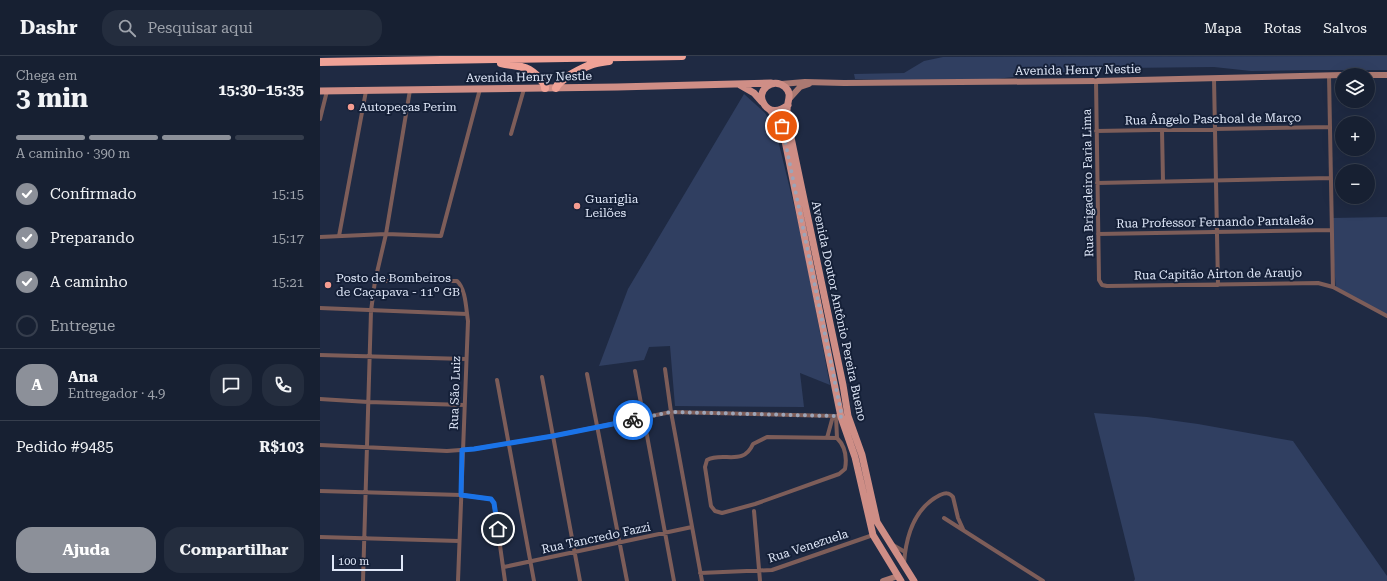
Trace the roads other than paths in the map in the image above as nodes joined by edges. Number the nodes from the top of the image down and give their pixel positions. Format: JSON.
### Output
{"nodes":[{"id":1,"x":633,"y":56,"type":"edge"},
{"id":2,"x":682,"y":56,"type":"edge"},
{"id":3,"x":489,"y":59,"type":"junction"},
{"id":4,"x":320,"y":62,"type":"edge"},
{"id":5,"x":1329,"y":75,"type":"junction"},
{"id":6,"x":1335,"y":75,"type":"edge"},
{"id":7,"x":1375,"y":75,"type":"edge"},
{"id":8,"x":1387,"y":75,"type":"edge"},
{"id":9,"x":1214,"y":78,"type":"junction"},
{"id":10,"x":1096,"y":81,"type":"junction"},
{"id":11,"x":771,"y":83,"type":"junction"},
{"id":12,"x":814,"y":83,"type":"junction"},
{"id":13,"x":738,"y":84,"type":"junction"},
{"id":14,"x":781,"y":84,"type":"junction"},
{"id":15,"x":524,"y":88,"type":"junction"},
{"id":16,"x":545,"y":88,"type":"junction"},
{"id":17,"x":556,"y":88,"type":"junction"},
{"id":18,"x":480,"y":89,"type":"junction"},
{"id":19,"x":410,"y":90,"type":"junction"},
{"id":20,"x":323,"y":91,"type":"edge"},
{"id":21,"x":366,"y":91,"type":"junction"},
{"id":22,"x":762,"y":102,"type":"junction"},
{"id":23,"x":789,"y":102,"type":"junction"},
{"id":24,"x":769,"y":110,"type":"junction"},
{"id":25,"x":320,"y":119,"type":"edge"},
{"id":26,"x":1330,"y":127,"type":"junction"},
{"id":27,"x":1215,"y":129,"type":"junction"},
{"id":28,"x":1162,"y":130,"type":"junction"},
{"id":29,"x":1096,"y":131,"type":"junction"},
{"id":30,"x":511,"y":134,"type":"dead end"},
{"id":31,"x":1331,"y":178,"type":"junction"},
{"id":32,"x":1216,"y":180,"type":"junction"},
{"id":33,"x":1163,"y":181,"type":"junction"},
{"id":34,"x":1097,"y":182,"type":"junction"},
{"id":35,"x":1331,"y":230,"type":"junction"},
{"id":36,"x":1217,"y":232,"type":"junction"},
{"id":37,"x":386,"y":234,"type":"junction"},
{"id":38,"x":1098,"y":234,"type":"junction"},
{"id":39,"x":339,"y":236,"type":"junction"},
{"id":40,"x":320,"y":237,"type":"edge"},
{"id":41,"x":376,"y":281,"type":"junction"},
{"id":42,"x":1102,"y":285,"type":"joint"},
{"id":43,"x":1218,"y":285,"type":"junction"},
{"id":44,"x":1333,"y":287,"type":"junction"},
{"id":45,"x":320,"y":308,"type":"edge"},
{"id":46,"x":371,"y":311,"type":"junction"},
{"id":47,"x":467,"y":314,"type":"junction"},
{"id":48,"x":1387,"y":316,"type":"edge"},
{"id":49,"x":320,"y":355,"type":"edge"},
{"id":50,"x":370,"y":357,"type":"junction"},
{"id":51,"x":466,"y":359,"type":"junction"},
{"id":52,"x":665,"y":369,"type":"dead end"},
{"id":53,"x":635,"y":372,"type":"dead end"},
{"id":54,"x":587,"y":374,"type":"dead end"},
{"id":55,"x":542,"y":377,"type":"dead end"},
{"id":56,"x":497,"y":380,"type":"dead end"},
{"id":57,"x":320,"y":399,"type":"edge"},
{"id":58,"x":368,"y":402,"type":"junction"},
{"id":59,"x":464,"y":405,"type":"junction"},
{"id":60,"x":671,"y":412,"type":"junction"},
{"id":61,"x":840,"y":416,"type":"junction"},
{"id":62,"x":643,"y":418,"type":"junction"},
{"id":63,"x":598,"y":427,"type":"junction"},
{"id":64,"x":553,"y":436,"type":"junction"},
{"id":65,"x":827,"y":438,"type":"junction"},
{"id":66,"x":837,"y":438,"type":"junction"},
{"id":67,"x":509,"y":443,"type":"junction"},
{"id":68,"x":320,"y":445,"type":"edge"},
{"id":69,"x":367,"y":447,"type":"junction"},
{"id":70,"x":462,"y":450,"type":"junction"},
{"id":71,"x":320,"y":491,"type":"edge"},
{"id":72,"x":366,"y":493,"type":"junction"},
{"id":73,"x":461,"y":495,"type":"junction"},
{"id":74,"x":754,"y":511,"type":"dead end"},
{"id":75,"x":944,"y":518,"type":"dead end"},
{"id":76,"x":692,"y":527,"type":"junction"},
{"id":77,"x":963,"y":529,"type":"junction"},
{"id":78,"x":665,"y":533,"type":"junction"},
{"id":79,"x":873,"y":535,"type":"junction"},
{"id":80,"x":320,"y":537,"type":"edge"},
{"id":81,"x":364,"y":539,"type":"junction"},
{"id":82,"x":459,"y":542,"type":"junction"},
{"id":83,"x":889,"y":542,"type":"junction"},
{"id":84,"x":620,"y":543,"type":"junction"},
{"id":85,"x":905,"y":552,"type":"junction"},
{"id":86,"x":575,"y":553,"type":"junction"},
{"id":87,"x":531,"y":562,"type":"junction"},
{"id":88,"x":504,"y":567,"type":"junction"},
{"id":89,"x":906,"y":569,"type":"junction"},
{"id":90,"x":759,"y":571,"type":"junction"},
{"id":91,"x":700,"y":573,"type":"junction"},
{"id":92,"x":899,"y":578,"type":"edge"},
{"id":93,"x":363,"y":581,"type":"edge"},
{"id":94,"x":458,"y":581,"type":"edge"},
{"id":95,"x":505,"y":581,"type":"edge"},
{"id":96,"x":534,"y":581,"type":"edge"},
{"id":97,"x":580,"y":581,"type":"edge"},
{"id":98,"x":627,"y":581,"type":"edge"},
{"id":99,"x":674,"y":581,"type":"edge"},
{"id":100,"x":702,"y":581,"type":"edge"},
{"id":101,"x":760,"y":581,"type":"edge"},
{"id":102,"x":883,"y":581,"type":"edge"},
{"id":103,"x":914,"y":581,"type":"edge"},
{"id":104,"x":1043,"y":581,"type":"edge"}],
"edges":[{"from":1,"to":2,"type":"highway"},
{"from":1,"to":3,"type":"highway"},
{"from":1,"to":17,"type":"highway"},
{"from":3,"to":4,"type":"highway"},
{"from":3,"to":16,"type":"highway"},
{"from":5,"to":6,"type":"street","name":"Avenida Henry Nestie"},
{"from":5,"to":9,"type":"street","name":"Avenida Henry Nestie"},
{"from":5,"to":26,"type":"street"},
{"from":7,"to":8,"type":"street"},
{"from":9,"to":10,"type":"street","name":"Avenida Henry Nestie"},
{"from":9,"to":27,"type":"street"},
{"from":10,"to":12,"type":"street","name":"Avenida Henry Nestie"},
{"from":10,"to":29,"type":"street","name":"Rua Brigadeiro Faria Lima"},
{"from":11,"to":13,"type":"main road","name":"Avenida Henry Nestle"},
{"from":11,"to":14,"type":"main road"},
{"from":11,"to":22,"type":"main road"},
{"from":12,"to":14,"type":"street","name":"Avenida Henry Nestie"},
{"from":12,"to":23,"type":"street"},
{"from":13,"to":17,"type":"main road","name":"Avenida Henry Nestle"},
{"from":13,"to":22,"type":"main road"},
{"from":14,"to":23,"type":"main road"},
{"from":15,"to":16,"type":"main road","name":"Avenida Henry Nestle"},
{"from":15,"to":18,"type":"main road","name":"Avenida Henry Nestle"},
{"from":15,"to":30,"type":"street"},
{"from":16,"to":17,"type":"main road","name":"Avenida Henry Nestle"},
{"from":18,"to":19,"type":"main road","name":"Avenida Henry Nestle"},
{"from":18,"to":37,"type":"street"},
{"from":19,"to":21,"type":"main road","name":"Avenida Henry Nestle"},
{"from":19,"to":37,"type":"street"},
{"from":20,"to":21,"type":"main road","name":"Avenida Henry Nestle"},
{"from":20,"to":25,"type":"street"},
{"from":21,"to":39,"type":"street"},
{"from":22,"to":24,"type":"main road"},
{"from":23,"to":24,"type":"main road"},
{"from":23,"to":61,"type":"main road","name":"Avenida Doutor Antônio Pereira Bueno"},
{"from":24,"to":61,"type":"main road","name":"Avenida Doutor Antônio Pereira Bueno"},
{"from":26,"to":27,"type":"street","name":"Rua Ângelo Paschoal de Março"},
{"from":26,"to":31,"type":"street"},
{"from":27,"to":28,"type":"street","name":"Rua Ângelo Paschoal de Março"},
{"from":27,"to":32,"type":"street"},
{"from":28,"to":29,"type":"street","name":"Rua Ângelo Paschoal de Março"},
{"from":28,"to":33,"type":"street"},
{"from":29,"to":34,"type":"street","name":"Rua Brigadeiro Faria Lima"},
{"from":31,"to":32,"type":"street"},
{"from":31,"to":35,"type":"street"},
{"from":32,"to":33,"type":"street"},
{"from":32,"to":36,"type":"street"},
{"from":33,"to":34,"type":"street"},
{"from":34,"to":38,"type":"street","name":"Rua Brigadeiro Faria Lima"},
{"from":35,"to":36,"type":"street","name":"Rua Professor Fernando Pantaleão"},
{"from":35,"to":44,"type":"street"},
{"from":36,"to":38,"type":"street","name":"Rua Professor Fernando Pantaleão"},
{"from":36,"to":43,"type":"street"},
{"from":37,"to":39,"type":"street"},
{"from":37,"to":41,"type":"street"},
{"from":38,"to":42,"type":"street","name":"Rua Brigadeiro Faria Lima"},
{"from":39,"to":40,"type":"street"},
{"from":41,"to":46,"type":"street"},
{"from":41,"to":47,"type":"street","name":"Rua São Luiz"},
{"from":42,"to":43,"type":"street","name":"Rua Capitão Airton de Araujo"},
{"from":43,"to":44,"type":"street","name":"Rua Capitão Airton de Araujo"},
{"from":44,"to":48,"type":"street","name":"Rua Capitão Airton de Araujo"},
{"from":45,"to":46,"type":"street"},
{"from":46,"to":47,"type":"street"},
{"from":46,"to":50,"type":"street"},
{"from":47,"to":51,"type":"street","name":"Rua São Luiz"},
{"from":49,"to":50,"type":"street"},
{"from":50,"to":51,"type":"street"},
{"from":50,"to":58,"type":"street"},
{"from":51,"to":59,"type":"street","name":"Rua São Luiz"},
{"from":52,"to":60,"type":"street"},
{"from":53,"to":62,"type":"street"},
{"from":54,"to":63,"type":"street"},
{"from":55,"to":64,"type":"street"},
{"from":56,"to":67,"type":"street"},
{"from":57,"to":58,"type":"street"},
{"from":58,"to":59,"type":"street"},
{"from":58,"to":69,"type":"street"},
{"from":59,"to":70,"type":"street","name":"Rua São Luiz"},
{"from":60,"to":61,"type":"street"},
{"from":60,"to":62,"type":"street"},
{"from":60,"to":76,"type":"street"},
{"from":61,"to":65,"type":"street"},
{"from":61,"to":66,"type":"street"},
{"from":61,"to":79,"type":"main road","name":"Avenida Doutor Antônio Pereira Bueno"},
{"from":61,"to":83,"type":"main road","name":"Avenida Doutor Antônio Pereira Bueno"},
{"from":62,"to":63,"type":"street"},
{"from":62,"to":78,"type":"street"},
{"from":63,"to":64,"type":"street"},
{"from":63,"to":84,"type":"street"},
{"from":64,"to":67,"type":"street"},
{"from":64,"to":86,"type":"street"},
{"from":65,"to":66,"type":"street"},
{"from":65,"to":66,"type":"street"},
{"from":67,"to":70,"type":"street"},
{"from":67,"to":87,"type":"street"},
{"from":68,"to":69,"type":"street"},
{"from":69,"to":70,"type":"street"},
{"from":69,"to":72,"type":"street"},
{"from":70,"to":73,"type":"street","name":"Rua São Luiz"},
{"from":71,"to":72,"type":"street"},
{"from":72,"to":73,"type":"street"},
{"from":72,"to":81,"type":"street"},
{"from":73,"to":82,"type":"street","name":"Rua São Luiz"},
{"from":73,"to":88,"type":"street"},
{"from":74,"to":90,"type":"street"},
{"from":75,"to":77,"type":"street"},
{"from":76,"to":78,"type":"street","name":"Rua Tancredo Fazzi"},
{"from":76,"to":91,"type":"street"},
{"from":77,"to":85,"type":"street"},
{"from":77,"to":104,"type":"street"},
{"from":78,"to":84,"type":"street","name":"Rua Tancredo Fazzi"},
{"from":78,"to":99,"type":"street"},
{"from":79,"to":83,"type":"main road"},
{"from":79,"to":90,"type":"street","name":"Rua Venezuela"},
{"from":79,"to":92,"type":"main road","name":"Avenida Doutor Antônio Pereira Bueno"},
{"from":80,"to":81,"type":"street"},
{"from":81,"to":82,"type":"street"},
{"from":81,"to":93,"type":"street"},
{"from":82,"to":94,"type":"street","name":"Rua São Luiz"},
{"from":83,"to":85,"type":"street"},
{"from":83,"to":89,"type":"main road","name":"Avenida Doutor Antônio Pereira Bueno"},
{"from":84,"to":86,"type":"street","name":"Rua Tancredo Fazzi"},
{"from":84,"to":98,"type":"street"},
{"from":85,"to":89,"type":"street"},
{"from":86,"to":87,"type":"street","name":"Rua Tancredo Fazzi"},
{"from":86,"to":97,"type":"street"},
{"from":87,"to":88,"type":"street","name":"Rua Tancredo Fazzi"},
{"from":87,"to":96,"type":"street"},
{"from":88,"to":95,"type":"street"},
{"from":89,"to":92,"type":"main road"},
{"from":89,"to":92,"type":"main road"},
{"from":89,"to":103,"type":"main road","name":"Avenida Doutor Antônio Pereira Bueno"},
{"from":90,"to":91,"type":"street","name":"Rua Venezuela"},
{"from":90,"to":101,"type":"street"},
{"from":91,"to":100,"type":"street"},
{"from":92,"to":102,"type":"street"}]}
